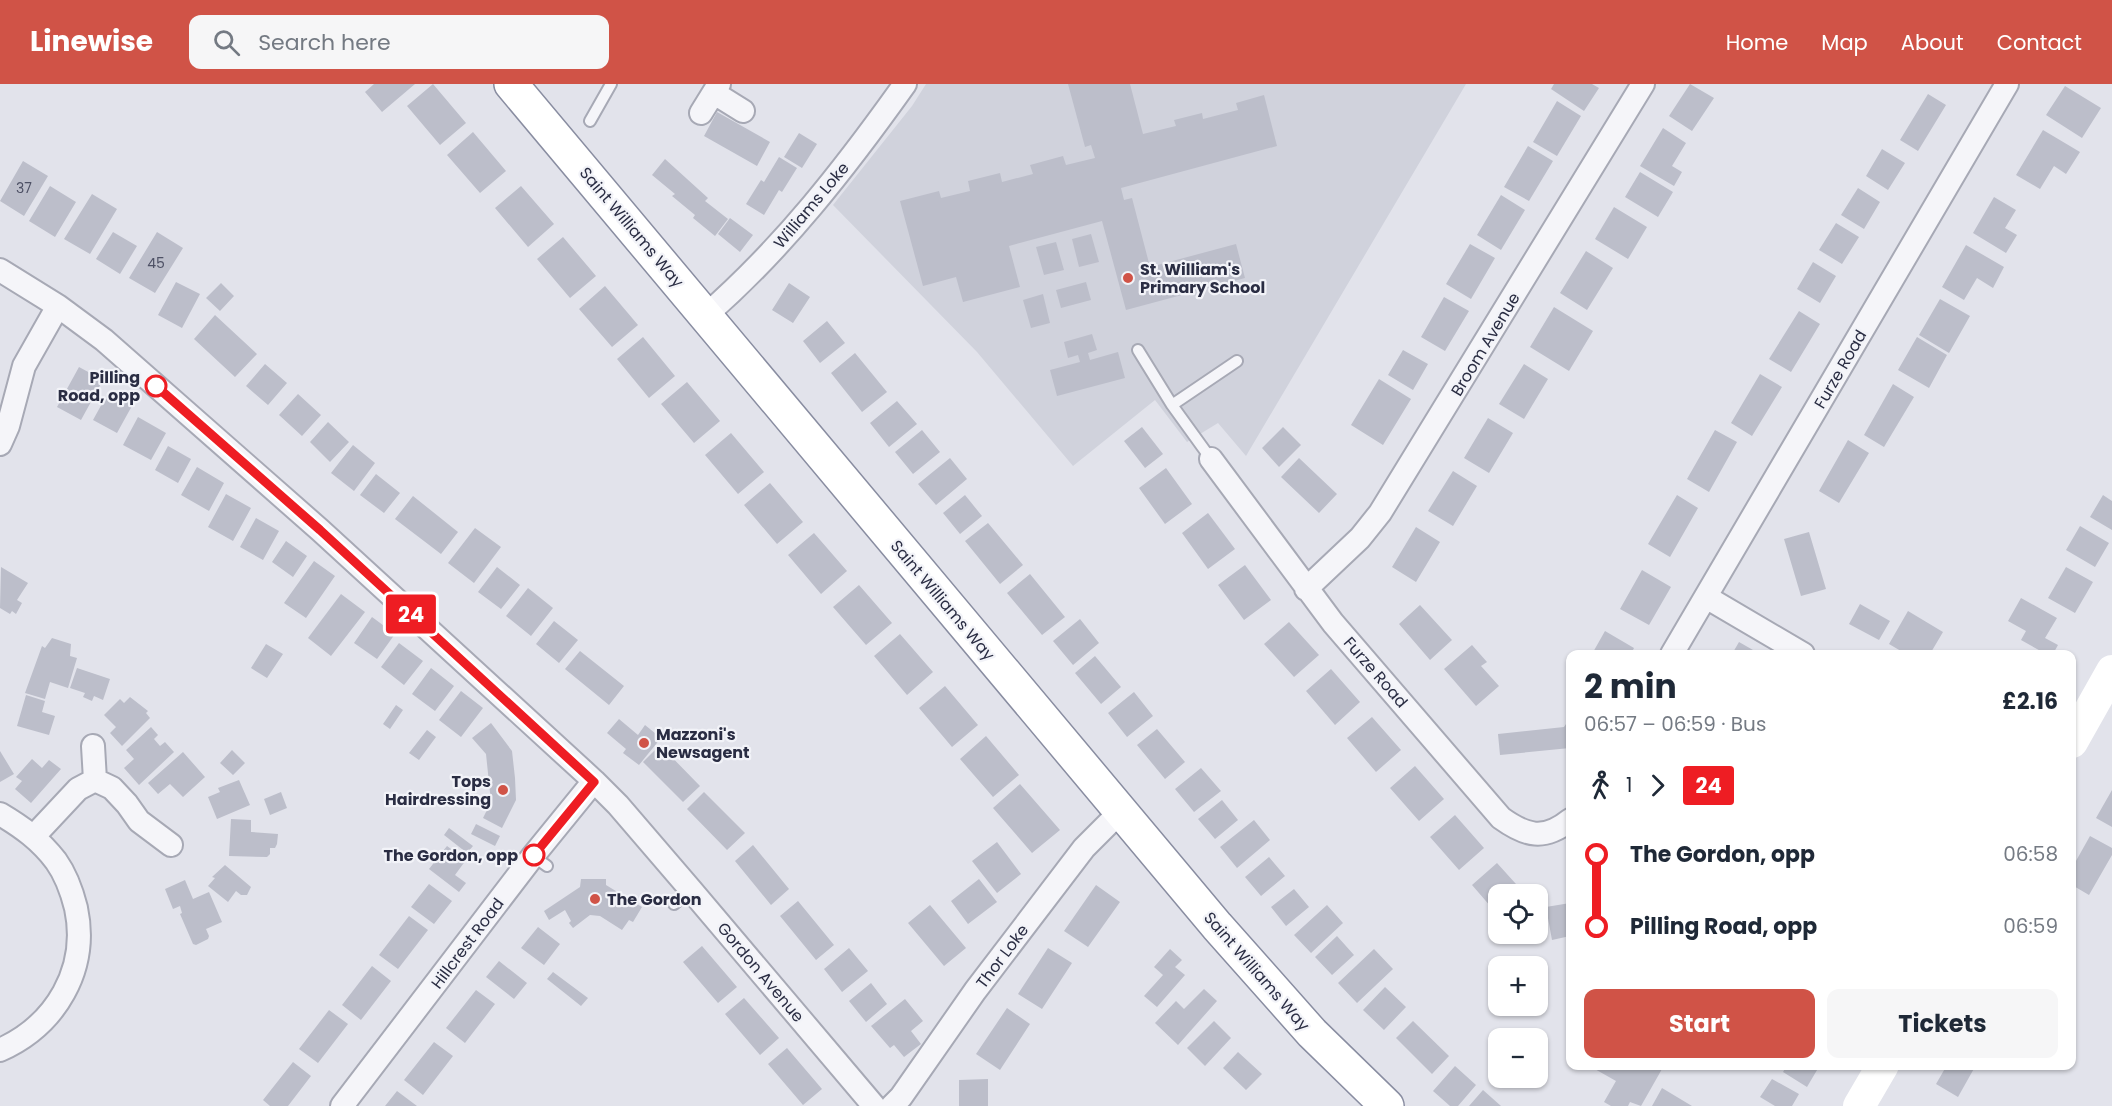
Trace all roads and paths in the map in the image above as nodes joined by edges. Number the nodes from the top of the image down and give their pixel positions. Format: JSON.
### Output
{"nodes":[{"id":1,"x":511,"y":84,"type":"edge"},
{"id":2,"x":611,"y":84,"type":"edge"},
{"id":3,"x":905,"y":84,"type":"edge"},
{"id":4,"x":1644,"y":84,"type":"edge"},
{"id":5,"x":2007,"y":84,"type":"edge"},
{"id":6,"x":713,"y":88,"type":"edge"},
{"id":7,"x":743,"y":111,"type":"dead end"},
{"id":8,"x":701,"y":113,"type":"dead end"},
{"id":9,"x":590,"y":121,"type":"dead end"},
{"id":10,"x":0,"y":270,"type":"edge"},
{"id":11,"x":58,"y":306,"type":"junction"},
{"id":12,"x":706,"y":315,"type":"junction"},
{"id":13,"x":1138,"y":350,"type":"dead end"},
{"id":14,"x":1237,"y":361,"type":"dead end"},
{"id":15,"x":1172,"y":405,"type":"junction"},
{"id":16,"x":0,"y":444,"type":"edge"},
{"id":17,"x":1211,"y":459,"type":"joint"},
{"id":18,"x":1306,"y":589,"type":"junction"},
{"id":19,"x":1706,"y":597,"type":"junction"},
{"id":20,"x":1674,"y":650,"type":"edge"},
{"id":21,"x":1796,"y":650,"type":"edge"},
{"id":22,"x":2112,"y":671,"type":"edge"},
{"id":23,"x":2076,"y":735,"type":"edge"},
{"id":24,"x":93,"y":746,"type":"dead end"},
{"id":25,"x":95,"y":780,"type":"junction"},
{"id":26,"x":594,"y":782,"type":"junction"},
{"id":27,"x":1120,"y":812,"type":"junction"},
{"id":28,"x":0,"y":814,"type":"edge"},
{"id":29,"x":1566,"y":824,"type":"edge"},
{"id":30,"x":34,"y":836,"type":"junction"},
{"id":31,"x":171,"y":845,"type":"dead end"},
{"id":32,"x":0,"y":1050,"type":"edge"},
{"id":33,"x":1880,"y":1070,"type":"edge"},
{"id":34,"x":342,"y":1106,"type":"edge"},
{"id":35,"x":874,"y":1106,"type":"edge"},
{"id":36,"x":892,"y":1106,"type":"edge"},
{"id":37,"x":1387,"y":1106,"type":"edge"},
{"id":38,"x":1859,"y":1106,"type":"edge"}],
"edges":[{"from":1,"to":12,"type":"highway","name":"Saint Williams Way"},
{"from":2,"to":9,"type":"lane"},
{"from":3,"to":12,"type":"street","name":"Williams Loke"},
{"from":4,"to":18,"type":"street","name":"Broom Avenue"},
{"from":5,"to":19,"type":"street","name":"Furze Road"},
{"from":6,"to":7,"type":"street"},
{"from":6,"to":8,"type":"street"},
{"from":10,"to":11,"type":"street","name":"Gordon Avenue"},
{"from":11,"to":16,"type":"street"},
{"from":11,"to":26,"type":"street","name":"Gordon Avenue"},
{"from":12,"to":27,"type":"highway","name":"Saint Williams Way"},
{"from":13,"to":15,"type":"lane"},
{"from":14,"to":15,"type":"lane"},
{"from":15,"to":17,"type":"lane"},
{"from":17,"to":18,"type":"street","name":"Furze Road"},
{"from":18,"to":29,"type":"street","name":"Furze Road"},
{"from":19,"to":20,"type":"street","name":"Furze Road"},
{"from":19,"to":21,"type":"street"},
{"from":22,"to":23,"type":"street"},
{"from":24,"to":25,"type":"street"},
{"from":25,"to":30,"type":"street"},
{"from":25,"to":31,"type":"street"},
{"from":26,"to":34,"type":"street","name":"Hillcrest Road"},
{"from":26,"to":35,"type":"street","name":"Gordon Avenue"},
{"from":27,"to":36,"type":"street","name":"Thor Loke"},
{"from":27,"to":37,"type":"highway","name":"Saint Williams Way"},
{"from":28,"to":30,"type":"street"},
{"from":30,"to":32,"type":"street"},
{"from":33,"to":38,"type":"street"}]}
